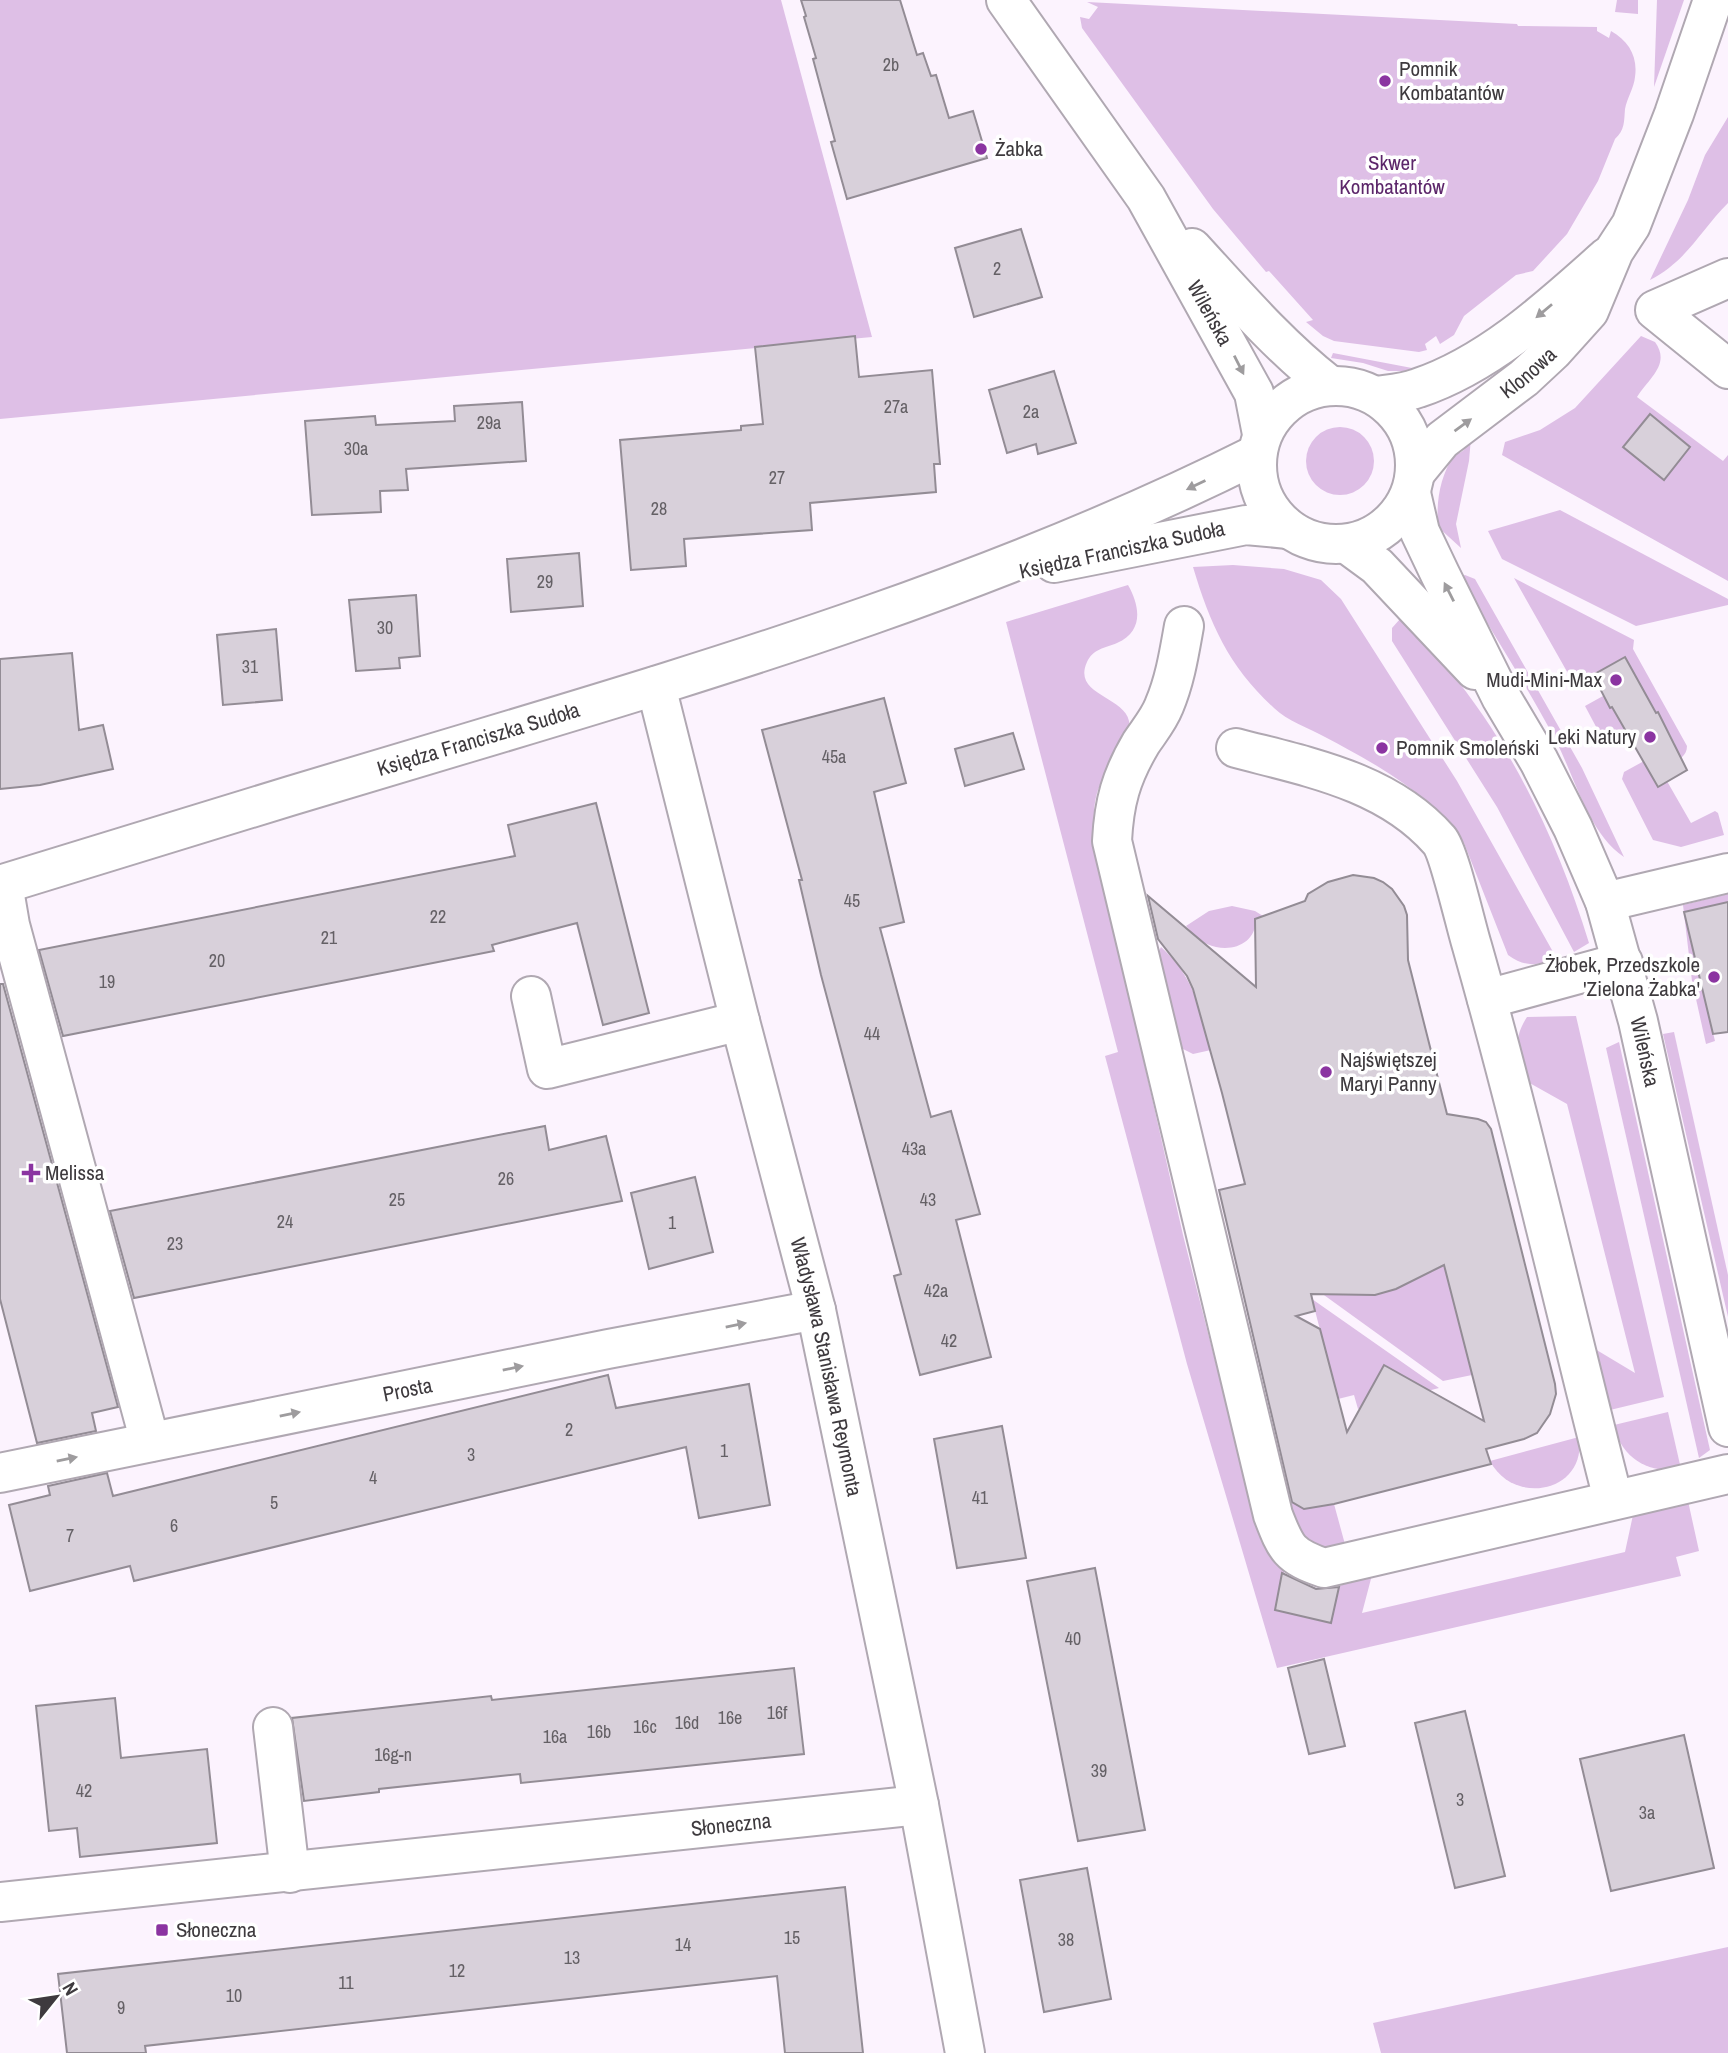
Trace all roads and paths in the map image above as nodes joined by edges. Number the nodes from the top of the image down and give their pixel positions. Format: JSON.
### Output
{"nodes":[{"id":1,"x":1006,"y":0,"type":"edge"},
{"id":2,"x":1716,"y":15,"type":"edge"},
{"id":3,"x":1146,"y":198,"type":"junction"},
{"id":4,"x":1614,"y":251,"type":"junction"},
{"id":5,"x":1728,"y":278,"type":"edge"},
{"id":6,"x":1728,"y":369,"type":"edge"},
{"id":7,"x":1329,"y":385,"type":"junction"},
{"id":8,"x":1376,"y":396,"type":"junction"},
{"id":9,"x":1260,"y":444,"type":"junction"},
{"id":10,"x":1413,"y":483,"type":"junction"},
{"id":11,"x":1288,"y":529,"type":"junction"},
{"id":12,"x":1347,"y":544,"type":"junction"},
{"id":13,"x":956,"y":585,"type":"junction"},
{"id":14,"x":1184,"y":626,"type":"dead end"},
{"id":15,"x":656,"y":686,"type":"junction"},
{"id":16,"x":1501,"y":697,"type":"junction"},
{"id":17,"x":1236,"y":748,"type":"dead end"},
{"id":18,"x":1728,"y":873,"type":"edge"},
{"id":19,"x":1,"y":884,"type":"edge"},
{"id":20,"x":1605,"y":902,"type":"junction"},
{"id":21,"x":1623,"y":962,"type":"junction"},
{"id":22,"x":531,"y":996,"type":"dead end"},
{"id":23,"x":1487,"y":999,"type":"junction"},
{"id":24,"x":740,"y":1021,"type":"junction"},
{"id":25,"x":816,"y":1310,"type":"junction"},
{"id":26,"x":1728,"y":1427,"type":"edge"},
{"id":27,"x":150,"y":1442,"type":"junction"},
{"id":28,"x":0,"y":1473,"type":"edge"},
{"id":29,"x":1728,"y":1474,"type":"edge"},
{"id":30,"x":1613,"y":1499,"type":"junction"},
{"id":31,"x":273,"y":1727,"type":"dead end"},
{"id":32,"x":919,"y":1805,"type":"junction"},
{"id":33,"x":290,"y":1873,"type":"junction"},
{"id":34,"x":0,"y":1902,"type":"edge"},
{"id":35,"x":965,"y":2053,"type":"edge"}],
"edges":[{"from":1,"to":3,"type":"street","name":"Wileńska"},
{"from":2,"to":4,"type":"street","name":"Klonowa"},
{"from":3,"to":7,"type":"street","name":"Wileńska"},
{"from":3,"to":9,"type":"street","name":"Wileńska","one_way":true},
{"from":4,"to":8,"type":"street","name":"Klonowa","one_way":true},
{"from":10,"to":4,"type":"street","name":"Klonowa","one_way":true},
{"from":5,"to":6,"type":"street"},
{"from":7,"to":8,"type":"street"},
{"from":7,"to":9,"type":"street"},
{"from":8,"to":10,"type":"street"},
{"from":9,"to":11,"type":"street"},
{"from":9,"to":13,"type":"street","name":"Księdza Franciszka Sudoła","one_way":true},
{"from":10,"to":12,"type":"street"},
{"from":16,"to":10,"type":"street","name":"Wileńska","one_way":true},
{"from":11,"to":12,"type":"street"},
{"from":11,"to":13,"type":"street","name":"Księdza Franciszka Sudoła"},
{"from":12,"to":16,"type":"street","name":"Wileńska"},
{"from":13,"to":15,"type":"street","name":"Księdza Franciszka Sudoła"},
{"from":14,"to":30,"type":"street"},
{"from":15,"to":19,"type":"street","name":"Księdza Franciszka Sudoła"},
{"from":15,"to":24,"type":"street","name":"Władysława Stanisława Reymonta"},
{"from":16,"to":20,"type":"street","name":"Wileńska"},
{"from":17,"to":23,"type":"street"},
{"from":18,"to":20,"type":"street"},
{"from":19,"to":27,"type":"street"},
{"from":20,"to":21,"type":"street","name":"Wileńska"},
{"from":21,"to":23,"type":"street"},
{"from":21,"to":26,"type":"street","name":"Wileńska"},
{"from":22,"to":24,"type":"street"},
{"from":23,"to":30,"type":"street"},
{"from":24,"to":25,"type":"street","name":"Władysława Stanisława Reymonta"},
{"from":27,"to":25,"type":"street","name":"Prosta","one_way":true},
{"from":25,"to":32,"type":"street","name":"Władysława Stanisława Reymonta"},
{"from":28,"to":27,"type":"street","name":"Prosta","one_way":true},
{"from":29,"to":30,"type":"street"},
{"from":31,"to":33,"type":"street"},
{"from":32,"to":33,"type":"street","name":"Słoneczna"},
{"from":32,"to":35,"type":"street","name":"Władysława Stanisława Reymonta"},
{"from":33,"to":34,"type":"street","name":"Słoneczna"}]}
